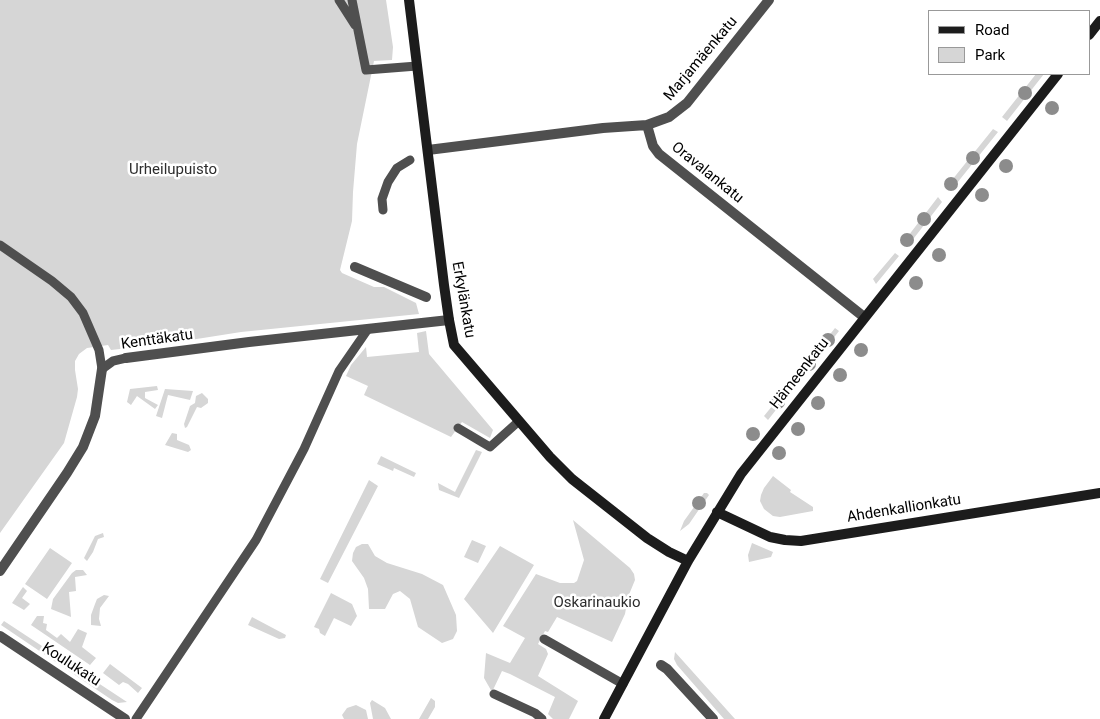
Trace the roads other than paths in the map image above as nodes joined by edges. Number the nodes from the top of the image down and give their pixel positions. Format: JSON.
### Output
{"nodes":[{"id":1,"x":339,"y":0,"type":"edge"},
{"id":2,"x":352,"y":0,"type":"edge"},
{"id":3,"x":409,"y":0,"type":"edge"},
{"id":4,"x":769,"y":0,"type":"edge"},
{"id":5,"x":1100,"y":21,"type":"edge"},
{"id":6,"x":358,"y":29,"type":"junction"},
{"id":7,"x":1090,"y":34,"type":"edge"},
{"id":8,"x":417,"y":66,"type":"junction"},
{"id":9,"x":1057,"y":75,"type":"edge"},
{"id":10,"x":647,"y":125,"type":"junction"},
{"id":11,"x":428,"y":150,"type":"junction"},
{"id":12,"x":410,"y":160,"type":"dead end"},
{"id":13,"x":384,"y":210,"type":"dead end"},
{"id":14,"x":0,"y":245,"type":"edge"},
{"id":15,"x":355,"y":267,"type":"dead end"},
{"id":16,"x":426,"y":297,"type":"dead end"},
{"id":17,"x":864,"y":317,"type":"junction"},
{"id":18,"x":449,"y":320,"type":"junction"},
{"id":19,"x":368,"y":329,"type":"junction"},
{"id":20,"x":126,"y":358,"type":"joint"},
{"id":21,"x":102,"y":369,"type":"junction"},
{"id":22,"x":519,"y":421,"type":"junction"},
{"id":23,"x":458,"y":428,"type":"dead end"},
{"id":24,"x":1100,"y":493,"type":"edge"},
{"id":25,"x":717,"y":512,"type":"junction"},
{"id":26,"x":688,"y":562,"type":"junction"},
{"id":27,"x":0,"y":572,"type":"edge"},
{"id":28,"x":0,"y":636,"type":"edge"},
{"id":29,"x":544,"y":640,"type":"dead end"},
{"id":30,"x":661,"y":665,"type":"dead end"},
{"id":31,"x":624,"y":684,"type":"junction"},
{"id":32,"x":494,"y":694,"type":"dead end"},
{"id":33,"x":125,"y":719,"type":"edge"},
{"id":34,"x":136,"y":719,"type":"edge"},
{"id":35,"x":542,"y":719,"type":"edge"},
{"id":36,"x":604,"y":719,"type":"edge"},
{"id":37,"x":713,"y":719,"type":"edge"}],
"edges":[{"from":1,"to":6,"type":"lane"},
{"from":2,"to":6,"type":"lane"},
{"from":3,"to":8,"type":"street","name":"Erkylänkatu"},
{"from":4,"to":10,"type":"street","name":"Marjamäenkatu"},
{"from":5,"to":7,"type":"street"},
{"from":6,"to":8,"type":"lane"},
{"from":8,"to":11,"type":"street","name":"Erkylänkatu"},
{"from":9,"to":17,"type":"street","name":"Hämeenkatu"},
{"from":10,"to":11,"type":"street"},
{"from":10,"to":17,"type":"street","name":"Oravalankatu"},
{"from":11,"to":18,"type":"street","name":"Erkylänkatu"},
{"from":12,"to":13,"type":"lane"},
{"from":14,"to":21,"type":"lane"},
{"from":15,"to":16,"type":"street"},
{"from":17,"to":25,"type":"street","name":"Hämeenkatu"},
{"from":18,"to":19,"type":"street","name":"Kenttäkatu"},
{"from":18,"to":22,"type":"street","name":"Erkylänkatu"},
{"from":19,"to":20,"type":"street","name":"Kenttäkatu"},
{"from":19,"to":34,"type":"lane"},
{"from":20,"to":21,"type":"lane","name":"Kenttäkatu"},
{"from":21,"to":27,"type":"street"},
{"from":22,"to":23,"type":"lane"},
{"from":22,"to":26,"type":"street","name":"Erkylänkatu"},
{"from":24,"to":25,"type":"street","name":"Ahdenkallionkatu"},
{"from":25,"to":26,"type":"street","name":"Hämeenkatu"},
{"from":26,"to":31,"type":"street","name":"Hämeenkatu"},
{"from":28,"to":33,"type":"street","name":"Koulukatu"},
{"from":29,"to":31,"type":"lane"},
{"from":30,"to":37,"type":"street"},
{"from":31,"to":36,"type":"street","name":"Hämeenkatu"},
{"from":32,"to":35,"type":"lane"}]}
